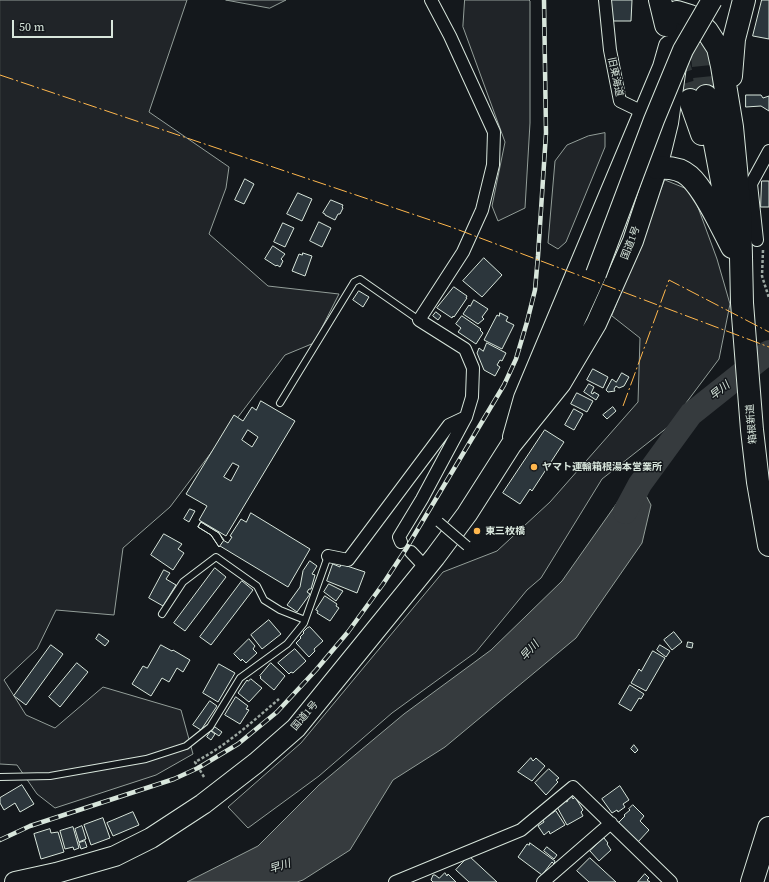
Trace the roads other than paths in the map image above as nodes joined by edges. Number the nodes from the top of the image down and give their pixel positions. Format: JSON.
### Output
{"nodes":[{"id":1,"x":431,"y":0,"type":"edge"},
{"id":2,"x":604,"y":0,"type":"edge"},
{"id":3,"x":660,"y":0,"type":"edge"},
{"id":4,"x":712,"y":0,"type":"edge"},
{"id":5,"x":744,"y":0,"type":"edge"},
{"id":6,"x":674,"y":13,"type":"edge"},
{"id":7,"x":698,"y":98,"type":"tunnel mouth"},
{"id":8,"x":644,"y":113,"type":"junction"},
{"id":9,"x":668,"y":123,"type":"junction"},
{"id":10,"x":732,"y":127,"type":"junction"},
{"id":11,"x":769,"y":151,"type":"edge"},
{"id":12,"x":657,"y":168,"type":"junction"},
{"id":13,"x":757,"y":240,"type":"road end"},
{"id":14,"x":732,"y":247,"type":"junction"},
{"id":15,"x":742,"y":303,"type":"junction"},
{"id":16,"x":419,"y":320,"type":"junction"},
{"id":17,"x":280,"y":403,"type":"dead end"},
{"id":18,"x":466,"y":417,"type":"junction"},
{"id":19,"x":510,"y":445,"type":"junction"},
{"id":20,"x":439,"y":522,"type":"dead end"},
{"id":21,"x":401,"y":542,"type":"dead end"},
{"id":22,"x":769,"y":545,"type":"edge"},
{"id":23,"x":467,"y":546,"type":"dead end"},
{"id":24,"x":411,"y":552,"type":"dead end"},
{"id":25,"x":328,"y":556,"type":"joint"},
{"id":26,"x":426,"y":568,"type":"junction"},
{"id":27,"x":162,"y":614,"type":"dead end"},
{"id":28,"x":305,"y":620,"type":"junction"},
{"id":29,"x":0,"y":777,"type":"edge"},
{"id":30,"x":611,"y":823,"type":"junction"},
{"id":31,"x":769,"y":828,"type":"edge"},
{"id":32,"x":15,"y":882,"type":"edge"},
{"id":33,"x":395,"y":882,"type":"edge"},
{"id":34,"x":543,"y":882,"type":"edge"},
{"id":35,"x":671,"y":882,"type":"edge"},
{"id":36,"x":752,"y":882,"type":"edge"}],
"edges":[{"from":1,"to":16,"type":"street"},
{"from":2,"to":8,"type":"street","name":"旧東海道"},
{"from":3,"to":6,"type":"highway"},
{"from":4,"to":19,"type":"highway","bridge":true},
{"from":5,"to":10,"type":"highway"},
{"from":6,"to":8,"type":"highway","name":"国道1号"},
{"from":6,"to":9,"type":"highway","name":"国道1号"},
{"from":6,"to":10,"type":"highway"},
{"from":7,"to":14,"type":"highway"},
{"from":8,"to":9,"type":"street","name":"旧東海道"},
{"from":8,"to":19,"type":"highway","name":"国道1号"},
{"from":9,"to":12,"type":"highway","name":"国道1号"},
{"from":10,"to":15,"type":"highway"},
{"from":11,"to":13,"type":"street"},
{"from":12,"to":14,"type":"highway"},
{"from":12,"to":19,"type":"highway","name":"国道1号"},
{"from":14,"to":15,"type":"highway"},
{"from":15,"to":22,"type":"highway","name":"箱根新道"},
{"from":16,"to":17,"type":"lane"},
{"from":16,"to":18,"type":"street"},
{"from":18,"to":21,"type":"street"},
{"from":18,"to":25,"type":"street"},
{"from":19,"to":26,"type":"highway","name":"国道1号"},
{"from":20,"to":23,"type":"street","bridge":true},
{"from":24,"to":26,"type":"street"},
{"from":25,"to":28,"type":"lane"},
{"from":26,"to":32,"type":"highway","name":"国道1号"},
{"from":27,"to":28,"type":"lane"},
{"from":28,"to":29,"type":"lane"},
{"from":30,"to":33,"type":"street"},
{"from":30,"to":34,"type":"street"},
{"from":30,"to":35,"type":"street"},
{"from":31,"to":36,"type":"highway"}]}
